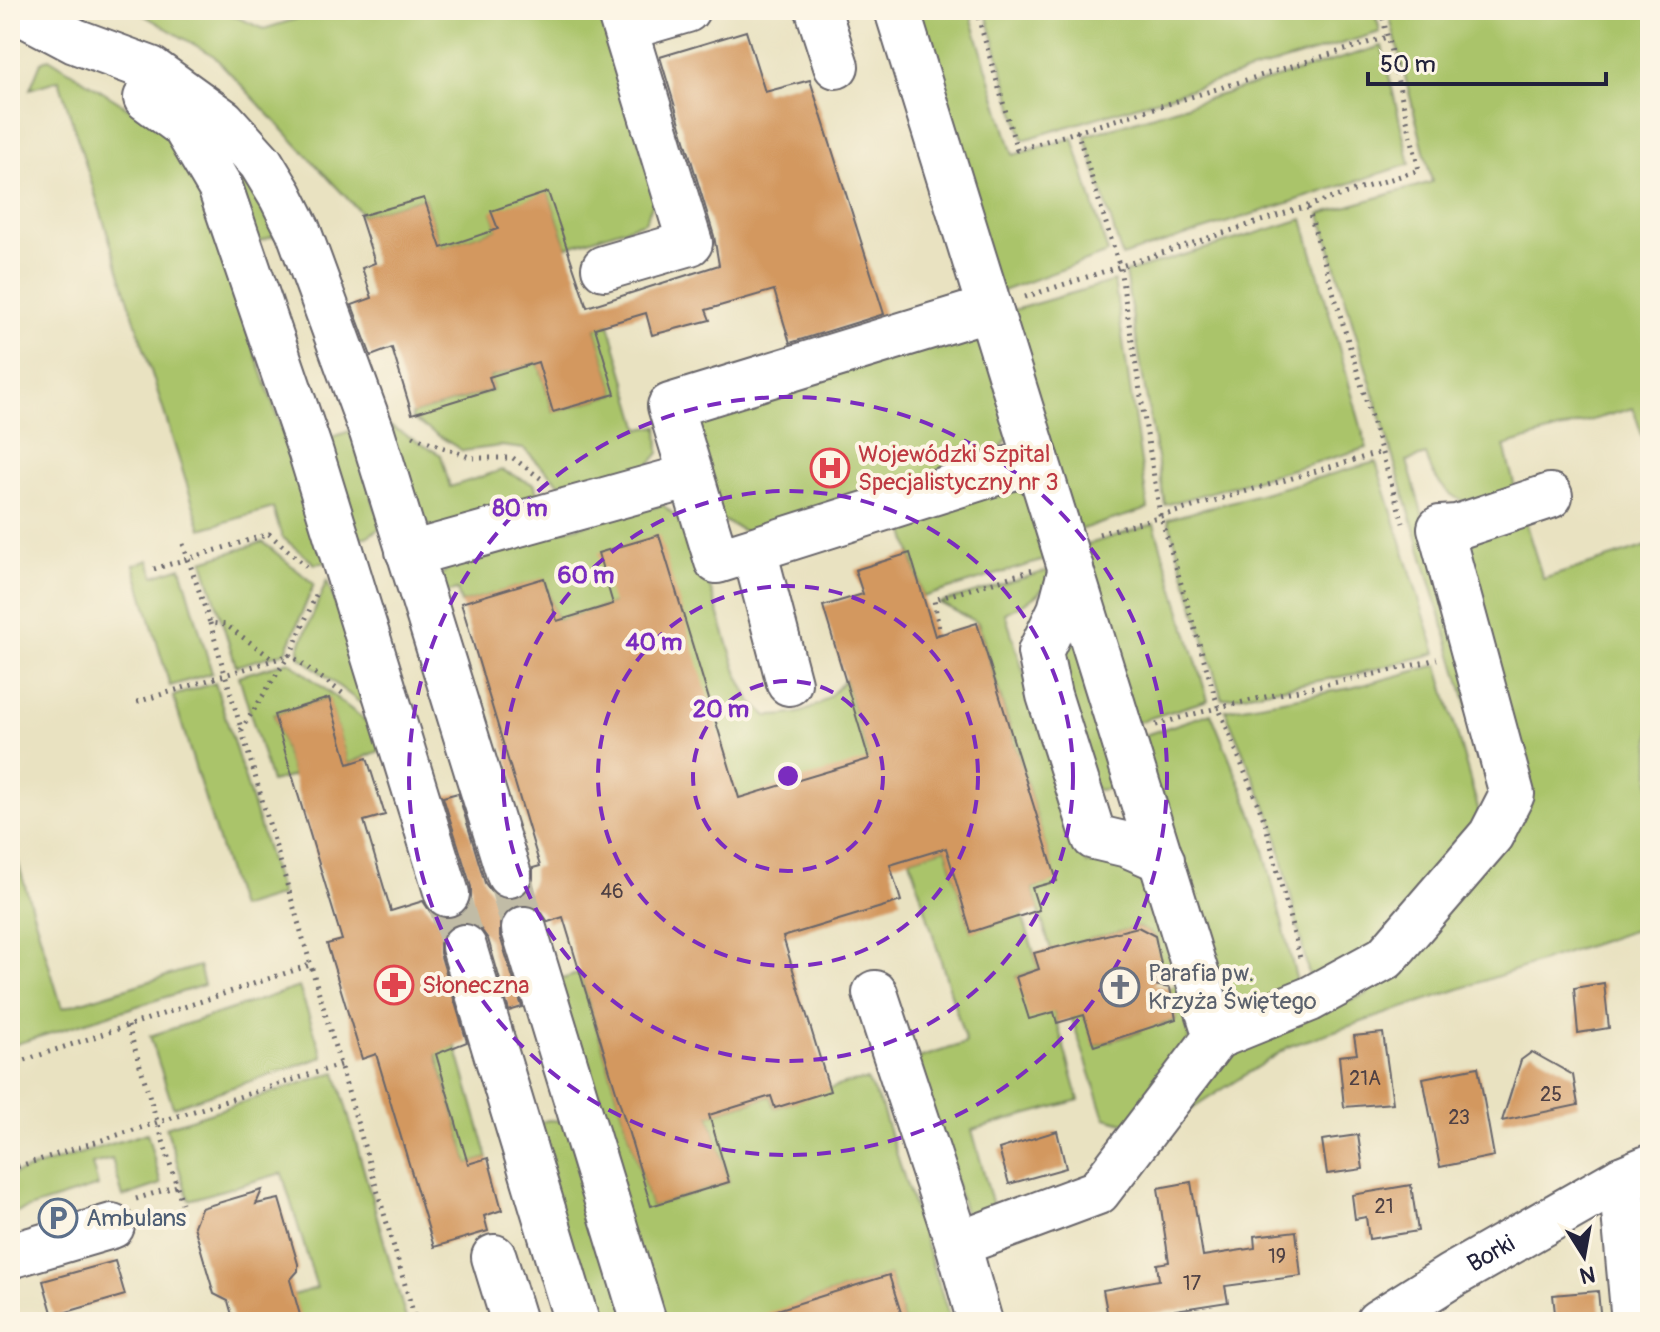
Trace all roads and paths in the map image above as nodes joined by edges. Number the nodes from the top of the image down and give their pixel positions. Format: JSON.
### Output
{"nodes":[{"id":1,"x":16,"y":10,"type":"edge"},
{"id":2,"x":687,"y":10,"type":"edge"},
{"id":3,"x":818,"y":10,"type":"edge"},
{"id":4,"x":897,"y":10,"type":"edge"},
{"id":5,"x":976,"y":10,"type":"edge"},
{"id":6,"x":1381,"y":10,"type":"edge"},
{"id":7,"x":622,"y":19,"type":"edge"},
{"id":8,"x":1387,"y":37,"type":"junction"},
{"id":9,"x":75,"y":41,"type":"junction"},
{"id":10,"x":836,"y":66,"type":"dead end"},
{"id":11,"x":1077,"y":131,"type":"junction"},
{"id":12,"x":604,"y":268,"type":"dead end"},
{"id":13,"x":1120,"y":268,"type":"junction"},
{"id":14,"x":990,"y":308,"type":"junction"},
{"id":15,"x":409,"y":434,"type":"dead end"},
{"id":16,"x":1382,"y":452,"type":"dead end"},
{"id":17,"x":1037,"y":460,"type":"junction"},
{"id":18,"x":691,"y":476,"type":"junction"},
{"id":19,"x":1550,"y":496,"type":"dead end"},
{"id":20,"x":562,"y":511,"type":"junction"},
{"id":21,"x":1160,"y":514,"type":"junction"},
{"id":22,"x":183,"y":544,"type":"dead end"},
{"id":23,"x":754,"y":550,"type":"junction"},
{"id":24,"x":408,"y":551,"type":"junction"},
{"id":25,"x":1067,"y":557,"type":"junction"},
{"id":26,"x":189,"y":558,"type":"junction"},
{"id":27,"x":154,"y":569,"type":"dead end"},
{"id":28,"x":317,"y":575,"type":"dead end"},
{"id":29,"x":210,"y":623,"type":"junction"},
{"id":30,"x":940,"y":635,"type":"dead end"},
{"id":31,"x":1442,"y":657,"type":"dead end"},
{"id":32,"x":274,"y":659,"type":"junction"},
{"id":33,"x":225,"y":675,"type":"junction"},
{"id":34,"x":789,"y":683,"type":"dead end"},
{"id":35,"x":137,"y":702,"type":"dead end"},
{"id":36,"x":1218,"y":706,"type":"junction"},
{"id":37,"x":241,"y":730,"type":"junction"},
{"id":38,"x":1123,"y":735,"type":"junction"},
{"id":39,"x":477,"y":774,"type":"junction"},
{"id":40,"x":413,"y":793,"type":"junction"},
{"id":41,"x":1162,"y":860,"type":"junction"},
{"id":42,"x":509,"y":875,"type":"tunnel mouth"},
{"id":43,"x":447,"y":894,"type":"tunnel mouth"},
{"id":44,"x":524,"y":929,"type":"tunnel mouth"},
{"id":45,"x":464,"y":947,"type":"tunnel mouth"},
{"id":46,"x":310,"y":965,"type":"junction"},
{"id":47,"x":875,"y":993,"type":"dead end"},
{"id":48,"x":1310,"y":999,"type":"junction"},
{"id":49,"x":128,"y":1026,"type":"junction"},
{"id":50,"x":1216,"y":1037,"type":"junction"},
{"id":51,"x":10,"y":1065,"type":"edge"},
{"id":52,"x":340,"y":1065,"type":"junction"},
{"id":53,"x":158,"y":1122,"type":"junction"},
{"id":54,"x":10,"y":1169,"type":"edge"},
{"id":55,"x":1636,"y":1173,"type":"edge"},
{"id":56,"x":182,"y":1203,"type":"dead end"},
{"id":57,"x":112,"y":1226,"type":"dead end"},
{"id":58,"x":958,"y":1244,"type":"junction"},
{"id":59,"x":10,"y":1256,"type":"edge"},
{"id":60,"x":494,"y":1257,"type":"dead end"},
{"id":61,"x":416,"y":1322,"type":"edge"},
{"id":62,"x":514,"y":1322,"type":"edge"},
{"id":63,"x":577,"y":1322,"type":"edge"},
{"id":64,"x":644,"y":1322,"type":"edge"},
{"id":65,"x":980,"y":1322,"type":"edge"},
{"id":66,"x":1378,"y":1322,"type":"edge"},
{"id":67,"x":1634,"y":1322,"type":"edge"}],
"edges":[{"from":1,"to":9,"type":"street"},
{"from":2,"to":7,"type":"street"},
{"from":3,"to":10,"type":"street"},
{"from":4,"to":14,"type":"street"},
{"from":5,"to":11,"type":"path"},
{"from":6,"to":8,"type":"path"},
{"from":7,"to":12,"type":"street"},
{"from":8,"to":11,"type":"path"},
{"from":8,"to":13,"type":"path"},
{"from":9,"to":24,"type":"street"},
{"from":9,"to":40,"type":"street"},
{"from":11,"to":13,"type":"path"},
{"from":13,"to":14,"type":"path"},
{"from":13,"to":21,"type":"path"},
{"from":14,"to":17,"type":"street"},
{"from":14,"to":18,"type":"street"},
{"from":15,"to":20,"type":"path"},
{"from":16,"to":21,"type":"path"},
{"from":17,"to":23,"type":"street"},
{"from":17,"to":25,"type":"street"},
{"from":18,"to":20,"type":"street"},
{"from":18,"to":23,"type":"street"},
{"from":19,"to":48,"type":"street"},
{"from":20,"to":24,"type":"street"},
{"from":21,"to":25,"type":"path"},
{"from":21,"to":36,"type":"path"},
{"from":22,"to":26,"type":"path"},
{"from":23,"to":34,"type":"street"},
{"from":24,"to":39,"type":"street"},
{"from":25,"to":30,"type":"path"},
{"from":25,"to":38,"type":"street"},
{"from":25,"to":41,"type":"street"},
{"from":26,"to":27,"type":"path"},
{"from":26,"to":28,"type":"path"},
{"from":26,"to":29,"type":"path"},
{"from":29,"to":32,"type":"path"},
{"from":29,"to":33,"type":"path"},
{"from":31,"to":36,"type":"path"},
{"from":32,"to":33,"type":"path"},
{"from":32,"to":37,"type":"path"},
{"from":33,"to":35,"type":"path"},
{"from":33,"to":37,"type":"path"},
{"from":36,"to":38,"type":"path"},
{"from":36,"to":48,"type":"path"},
{"from":37,"to":46,"type":"path"},
{"from":38,"to":41,"type":"street"},
{"from":39,"to":40,"type":"street"},
{"from":39,"to":42,"type":"street"},
{"from":40,"to":43,"type":"street"},
{"from":41,"to":50,"type":"street"},
{"from":44,"to":64,"type":"street"},
{"from":45,"to":63,"type":"street"},
{"from":46,"to":49,"type":"path"},
{"from":46,"to":52,"type":"path"},
{"from":47,"to":58,"type":"street"},
{"from":48,"to":50,"type":"street"},
{"from":49,"to":51,"type":"path"},
{"from":49,"to":53,"type":"path"},
{"from":50,"to":58,"type":"street"},
{"from":52,"to":53,"type":"path"},
{"from":52,"to":61,"type":"path"},
{"from":53,"to":54,"type":"path"},
{"from":53,"to":56,"type":"path"},
{"from":55,"to":66,"type":"street","name":"Borki"},
{"from":55,"to":67,"type":"street"},
{"from":57,"to":59,"type":"street"},
{"from":58,"to":65,"type":"street"},
{"from":60,"to":62,"type":"street"}]}
